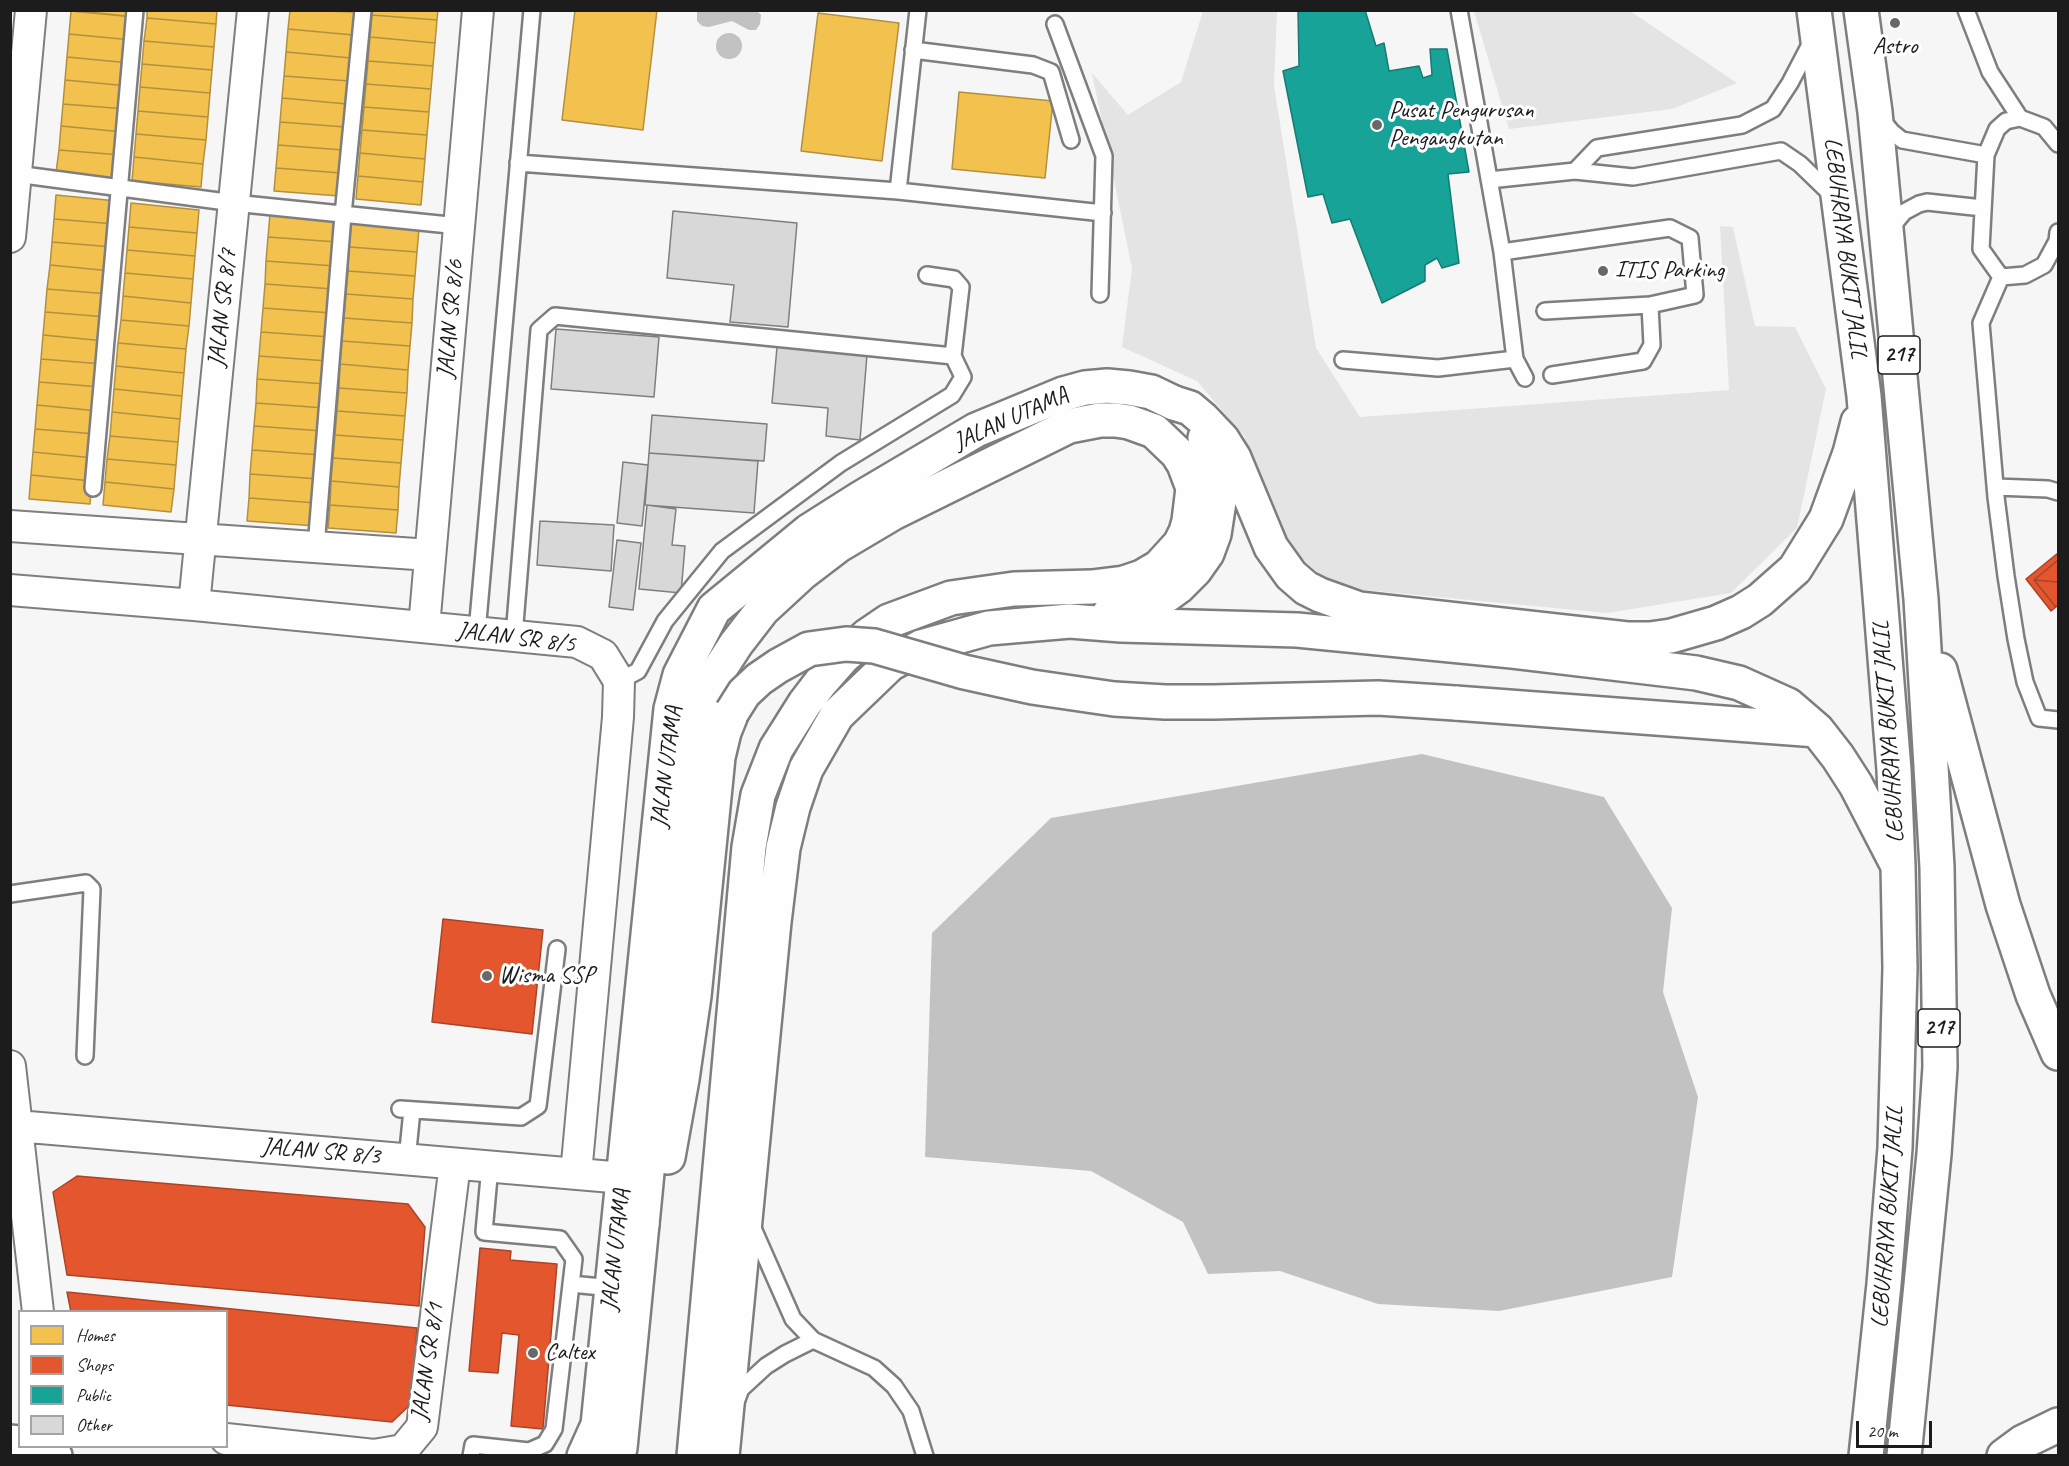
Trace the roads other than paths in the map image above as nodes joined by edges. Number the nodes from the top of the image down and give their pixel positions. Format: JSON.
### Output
{"nodes":[{"id":1,"x":31,"y":10,"type":"edge"},
{"id":2,"x":135,"y":10,"type":"edge"},
{"id":3,"x":253,"y":10,"type":"edge"},
{"id":4,"x":363,"y":10,"type":"edge"},
{"id":5,"x":478,"y":10,"type":"edge"},
{"id":6,"x":532,"y":10,"type":"edge"},
{"id":7,"x":918,"y":10,"type":"edge"},
{"id":8,"x":1459,"y":10,"type":"edge"},
{"id":9,"x":1861,"y":10,"type":"edge"},
{"id":10,"x":1966,"y":10,"type":"edge"},
{"id":11,"x":1815,"y":21,"type":"edge"},
{"id":12,"x":1055,"y":24,"type":"dead end"},
{"id":13,"x":914,"y":50,"type":"junction"},
{"id":14,"x":1875,"y":112,"type":"junction"},
{"id":15,"x":2020,"y":118,"type":"junction"},
{"id":16,"x":1071,"y":140,"type":"dead end"},
{"id":17,"x":2058,"y":144,"type":"edge"},
{"id":18,"x":1986,"y":155,"type":"junction"},
{"id":19,"x":518,"y":163,"type":"junction"},
{"id":20,"x":1575,"y":171,"type":"junction"},
{"id":21,"x":16,"y":174,"type":"junction"},
{"id":22,"x":1489,"y":180,"type":"junction"},
{"id":23,"x":120,"y":188,"type":"junction"},
{"id":24,"x":898,"y":191,"type":"junction"},
{"id":25,"x":1840,"y":202,"type":"junction"},
{"id":26,"x":234,"y":203,"type":"junction"},
{"id":27,"x":1983,"y":208,"type":"junction"},
{"id":28,"x":1103,"y":213,"type":"junction"},
{"id":29,"x":343,"y":214,"type":"junction"},
{"id":30,"x":459,"y":226,"type":"junction"},
{"id":31,"x":2058,"y":231,"type":"edge"},
{"id":32,"x":1888,"y":233,"type":"junction"},
{"id":33,"x":10,"y":237,"type":"edge"},
{"id":34,"x":1502,"y":252,"type":"junction"},
{"id":35,"x":927,"y":275,"type":"dead end"},
{"id":36,"x":2001,"y":277,"type":"junction"},
{"id":37,"x":1100,"y":294,"type":"dead end"},
{"id":38,"x":1650,"y":305,"type":"junction"},
{"id":39,"x":1545,"y":311,"type":"dead end"},
{"id":40,"x":952,"y":356,"type":"junction"},
{"id":41,"x":1515,"y":359,"type":"junction"},
{"id":42,"x":1343,"y":360,"type":"dead end"},
{"id":43,"x":1552,"y":375,"type":"dead end"},
{"id":44,"x":1525,"y":378,"type":"dead end"},
{"id":45,"x":1864,"y":396,"type":"junction"},
{"id":46,"x":1174,"y":403,"type":"junction"},
{"id":47,"x":1996,"y":487,"type":"junction"},
{"id":48,"x":93,"y":488,"type":"dead end"},
{"id":49,"x":2058,"y":492,"type":"edge"},
{"id":50,"x":10,"y":525,"type":"edge"},
{"id":51,"x":201,"y":539,"type":"junction"},
{"id":52,"x":316,"y":547,"type":"junction"},
{"id":53,"x":430,"y":555,"type":"junction"},
{"id":54,"x":10,"y":590,"type":"edge"},
{"id":55,"x":1921,"y":598,"type":"junction"},
{"id":56,"x":194,"y":604,"type":"junction"},
{"id":57,"x":1070,"y":621,"type":"junction"},
{"id":58,"x":424,"y":627,"type":"junction"},
{"id":59,"x":477,"y":632,"type":"junction"},
{"id":60,"x":514,"y":636,"type":"junction"},
{"id":61,"x":619,"y":681,"type":"junction"},
{"id":62,"x":2058,"y":720,"type":"edge"},
{"id":63,"x":1817,"y":730,"type":"junction"},
{"id":64,"x":1898,"y":866,"type":"junction"},
{"id":65,"x":10,"y":894,"type":"edge"},
{"id":66,"x":557,"y":949,"type":"dead end"},
{"id":67,"x":2058,"y":1053,"type":"edge"},
{"id":68,"x":85,"y":1056,"type":"dead end"},
{"id":69,"x":12,"y":1084,"type":"edge"},
{"id":70,"x":17,"y":1126,"type":"junction"},
{"id":71,"x":407,"y":1160,"type":"junction"},
{"id":72,"x":455,"y":1164,"type":"junction"},
{"id":73,"x":490,"y":1167,"type":"junction"},
{"id":74,"x":576,"y":1174,"type":"junction"},
{"id":75,"x":624,"y":1178,"type":"junction"},
{"id":76,"x":747,"y":1215,"type":"junction"},
{"id":77,"x":642,"y":1224,"type":"junction"},
{"id":78,"x":572,"y":1284,"type":"junction"},
{"id":79,"x":612,"y":1287,"type":"junction"},
{"id":80,"x":38,"y":1310,"type":"edge"},
{"id":81,"x":813,"y":1340,"type":"junction"},
{"id":82,"x":2058,"y":1425,"type":"edge"},
{"id":83,"x":228,"y":1439,"type":"edge"},
{"id":84,"x":724,"y":1440,"type":"edge"},
{"id":85,"x":10,"y":1452,"type":"edge"},
{"id":86,"x":53,"y":1455,"type":"edge"},
{"id":87,"x":471,"y":1455,"type":"edge"},
{"id":88,"x":585,"y":1455,"type":"edge"},
{"id":89,"x":617,"y":1455,"type":"edge"},
{"id":90,"x":694,"y":1455,"type":"edge"},
{"id":91,"x":925,"y":1455,"type":"edge"},
{"id":92,"x":1866,"y":1455,"type":"edge"},
{"id":93,"x":1904,"y":1455,"type":"edge"},
{"id":94,"x":2004,"y":1455,"type":"edge"}],
"edges":[{"from":1,"to":21,"type":"street"},
{"from":2,"to":23,"type":"lane"},
{"from":3,"to":26,"type":"street","name":"JALAN SR 8/7"},
{"from":4,"to":29,"type":"lane"},
{"from":5,"to":30,"type":"street","name":"JALAN SR 8/6"},
{"from":6,"to":19,"type":"lane"},
{"from":7,"to":13,"type":"lane"},
{"from":8,"to":22,"type":"lane"},
{"from":9,"to":14,"type":"main road","name":"LEBUHRAYA BUKIT JALIL","number":"217"},
{"from":10,"to":15,"type":"lane"},
{"from":11,"to":20,"type":"lane"},
{"from":11,"to":25,"type":"main road","name":"LEBUHRAYA BUKIT JALIL","number":"217"},
{"from":12,"to":28,"type":"lane"},
{"from":13,"to":16,"type":"lane"},
{"from":13,"to":24,"type":"lane"},
{"from":14,"to":18,"type":"lane"},
{"from":14,"to":32,"type":"main road","name":"LEBUHRAYA BUKIT JALIL","number":"217"},
{"from":15,"to":17,"type":"lane"},
{"from":15,"to":18,"type":"lane"},
{"from":18,"to":27,"type":"lane"},
{"from":19,"to":24,"type":"lane"},
{"from":19,"to":59,"type":"lane"},
{"from":20,"to":22,"type":"lane"},
{"from":20,"to":25,"type":"lane"},
{"from":21,"to":23,"type":"lane"},
{"from":21,"to":33,"type":"street"},
{"from":22,"to":34,"type":"lane"},
{"from":23,"to":26,"type":"lane"},
{"from":23,"to":48,"type":"lane"},
{"from":24,"to":28,"type":"lane"},
{"from":25,"to":45,"type":"main road","name":"LEBUHRAYA BUKIT JALIL","number":"217"},
{"from":26,"to":29,"type":"lane"},
{"from":26,"to":51,"type":"street","name":"JALAN SR 8/7"},
{"from":27,"to":32,"type":"lane"},
{"from":27,"to":36,"type":"lane"},
{"from":28,"to":37,"type":"lane"},
{"from":29,"to":30,"type":"lane"},
{"from":29,"to":52,"type":"lane"},
{"from":30,"to":53,"type":"street","name":"JALAN SR 8/6"},
{"from":31,"to":36,"type":"lane"},
{"from":32,"to":55,"type":"main road","name":"LEBUHRAYA BUKIT JALIL","number":"217"},
{"from":34,"to":38,"type":"lane"},
{"from":34,"to":41,"type":"lane"},
{"from":35,"to":40,"type":"lane"},
{"from":36,"to":47,"type":"lane"},
{"from":38,"to":39,"type":"lane"},
{"from":38,"to":43,"type":"lane"},
{"from":40,"to":60,"type":"lane"},
{"from":40,"to":61,"type":"lane"},
{"from":41,"to":42,"type":"lane"},
{"from":41,"to":44,"type":"lane"},
{"from":45,"to":46,"type":"main road","name":"JALAN UTAMA"},
{"from":45,"to":64,"type":"main road","name":"LEBUHRAYA BUKIT JALIL","number":"217"},
{"from":46,"to":57,"type":"main road"},
{"from":46,"to":75,"type":"main road","name":"JALAN UTAMA"},
{"from":47,"to":49,"type":"lane"},
{"from":47,"to":62,"type":"lane"},
{"from":50,"to":51,"type":"street"},
{"from":51,"to":52,"type":"street"},
{"from":51,"to":56,"type":"street","name":"JALAN SR 8/7"},
{"from":52,"to":53,"type":"street"},
{"from":53,"to":58,"type":"street","name":"JALAN SR 8/6"},
{"from":54,"to":56,"type":"street","name":"JALAN SR 8/5"},
{"from":55,"to":67,"type":"main road"},
{"from":55,"to":93,"type":"main road","name":"LEBUHRAYA BUKIT JALIL","number":"217"},
{"from":56,"to":58,"type":"street","name":"JALAN SR 8/5"},
{"from":57,"to":63,"type":"main road"},
{"from":57,"to":76,"type":"main road"},
{"from":58,"to":59,"type":"street","name":"JALAN SR 8/5"},
{"from":59,"to":60,"type":"street","name":"JALAN SR 8/5"},
{"from":60,"to":61,"type":"street","name":"JALAN SR 8/5"},
{"from":61,"to":74,"type":"street"},
{"from":63,"to":64,"type":"main road"},
{"from":63,"to":77,"type":"main road","bridge":true},
{"from":64,"to":92,"type":"main road","name":"LEBUHRAYA BUKIT JALIL","number":"217"},
{"from":65,"to":68,"type":"lane"},
{"from":66,"to":71,"type":"lane"},
{"from":69,"to":70,"type":"street"},
{"from":70,"to":71,"type":"street","name":"JALAN SR 8/3"},
{"from":70,"to":80,"type":"street"},
{"from":71,"to":72,"type":"street","name":"JALAN SR 8/3"},
{"from":72,"to":73,"type":"street","name":"JALAN SR 8/3"},
{"from":72,"to":83,"type":"street","name":"JALAN SR 8/1"},
{"from":73,"to":74,"type":"street","name":"JALAN SR 8/3"},
{"from":73,"to":78,"type":"lane"},
{"from":74,"to":75,"type":"street","name":"JALAN SR 8/3"},
{"from":75,"to":79,"type":"main road","name":"JALAN UTAMA"},
{"from":76,"to":81,"type":"lane"},
{"from":76,"to":84,"type":"main road"},
{"from":77,"to":89,"type":"main road","name":"JALAN UTAMA"},
{"from":77,"to":90,"type":"main road","name":"JALAN UTAMA"},
{"from":78,"to":79,"type":"lane"},
{"from":78,"to":87,"type":"lane"},
{"from":79,"to":88,"type":"main road","name":"JALAN UTAMA"},
{"from":81,"to":84,"type":"lane"},
{"from":81,"to":91,"type":"lane"},
{"from":82,"to":94,"type":"main road"},
{"from":85,"to":86,"type":"main road"}]}
